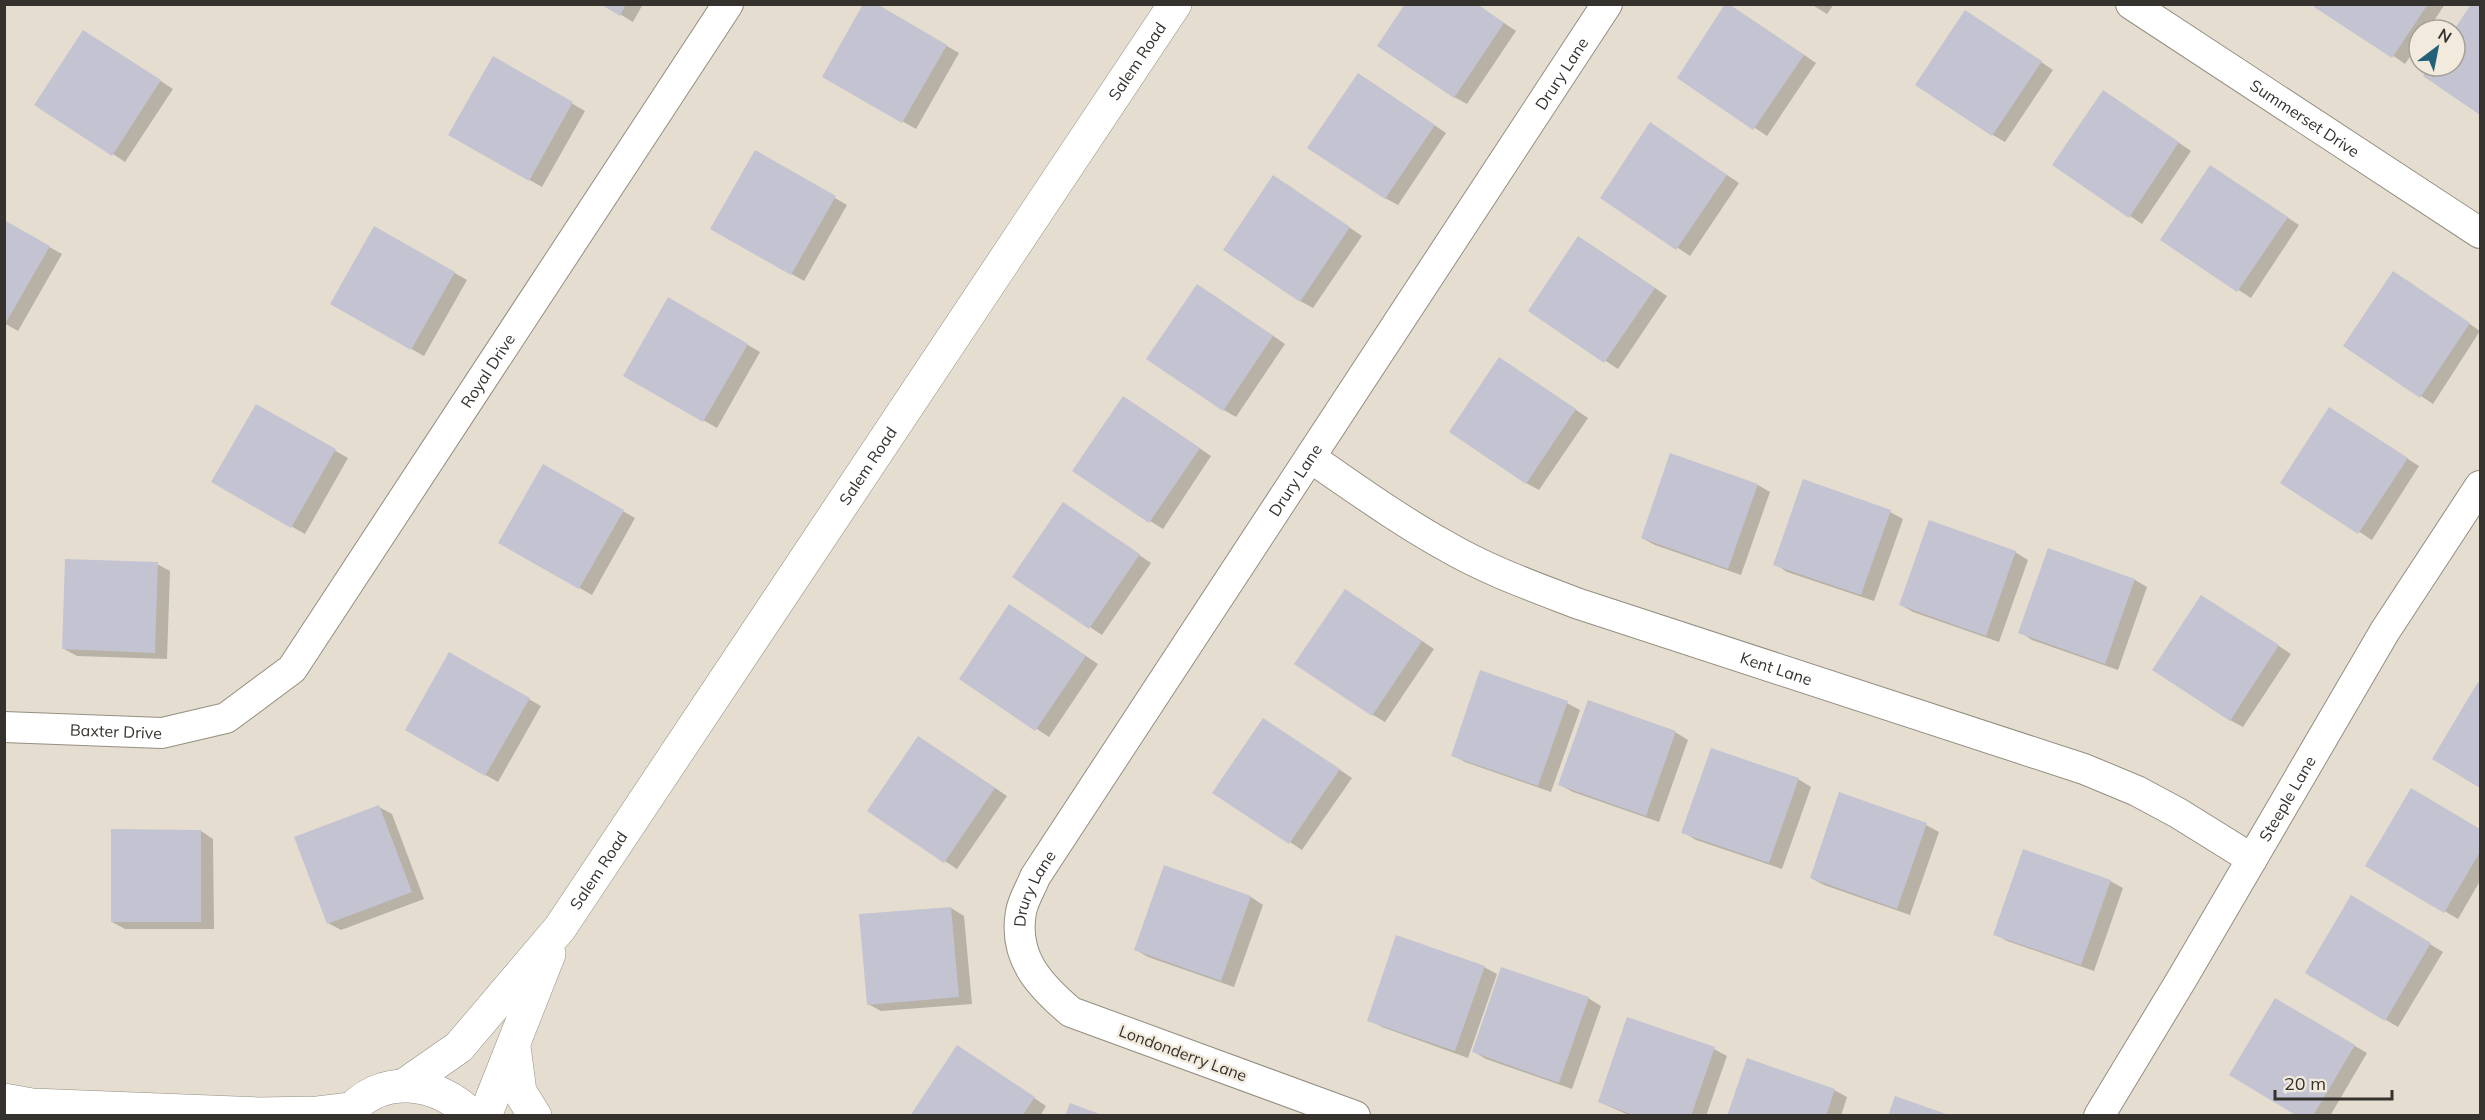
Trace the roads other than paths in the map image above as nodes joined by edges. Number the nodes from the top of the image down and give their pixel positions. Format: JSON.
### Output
{"nodes":[{"id":1,"x":728,"y":4,"type":"edge"},
{"id":2,"x":1175,"y":4,"type":"edge"},
{"id":3,"x":1607,"y":4,"type":"edge"},
{"id":4,"x":2131,"y":4,"type":"edge"},
{"id":5,"x":2481,"y":233,"type":"edge"},
{"id":6,"x":1311,"y":458,"type":"junction"},
{"id":7,"x":2481,"y":486,"type":"edge"},
{"id":8,"x":226,"y":718,"type":"joint"},
{"id":9,"x":4,"y":727,"type":"edge"},
{"id":10,"x":2252,"y":859,"type":"junction"},
{"id":11,"x":560,"y":928,"type":"junction"},
{"id":12,"x":1027,"y":965,"type":"joint"},
{"id":13,"x":514,"y":1047,"type":"junction"},
{"id":14,"x":406,"y":1084,"type":"junction"},
{"id":15,"x":32,"y":1107,"type":"edge"},
{"id":16,"x":349,"y":1112,"type":"edge"},
{"id":17,"x":472,"y":1116,"type":"edge"},
{"id":18,"x":485,"y":1116,"type":"edge"},
{"id":19,"x":535,"y":1116,"type":"edge"},
{"id":20,"x":1355,"y":1116,"type":"edge"},
{"id":21,"x":2099,"y":1116,"type":"edge"}],
"edges":[{"from":1,"to":8,"type":"street","name":"Royal Drive"},
{"from":2,"to":11,"type":"main road","name":"Salem Road"},
{"from":3,"to":6,"type":"street","name":"Drury Lane"},
{"from":4,"to":5,"type":"street","name":"Summerset Drive"},
{"from":6,"to":10,"type":"street","name":"Kent Lane"},
{"from":6,"to":12,"type":"street","name":"Drury Lane"},
{"from":7,"to":10,"type":"street","name":"Steeple Lane"},
{"from":8,"to":9,"type":"street","name":"Baxter Drive"},
{"from":10,"to":21,"type":"street","name":"Steeple Lane"},
{"from":11,"to":13,"type":"main road","name":"Salem Road"},
{"from":11,"to":14,"type":"main road","name":"Salem Road"},
{"from":12,"to":20,"type":"street","name":"Londonderry Lane"},
{"from":13,"to":18,"type":"main road","name":"Salem Road"},
{"from":13,"to":19,"type":"main road"},
{"from":14,"to":16,"type":"main road"},
{"from":14,"to":17,"type":"main road"},
{"from":15,"to":16,"type":"main road"}]}
